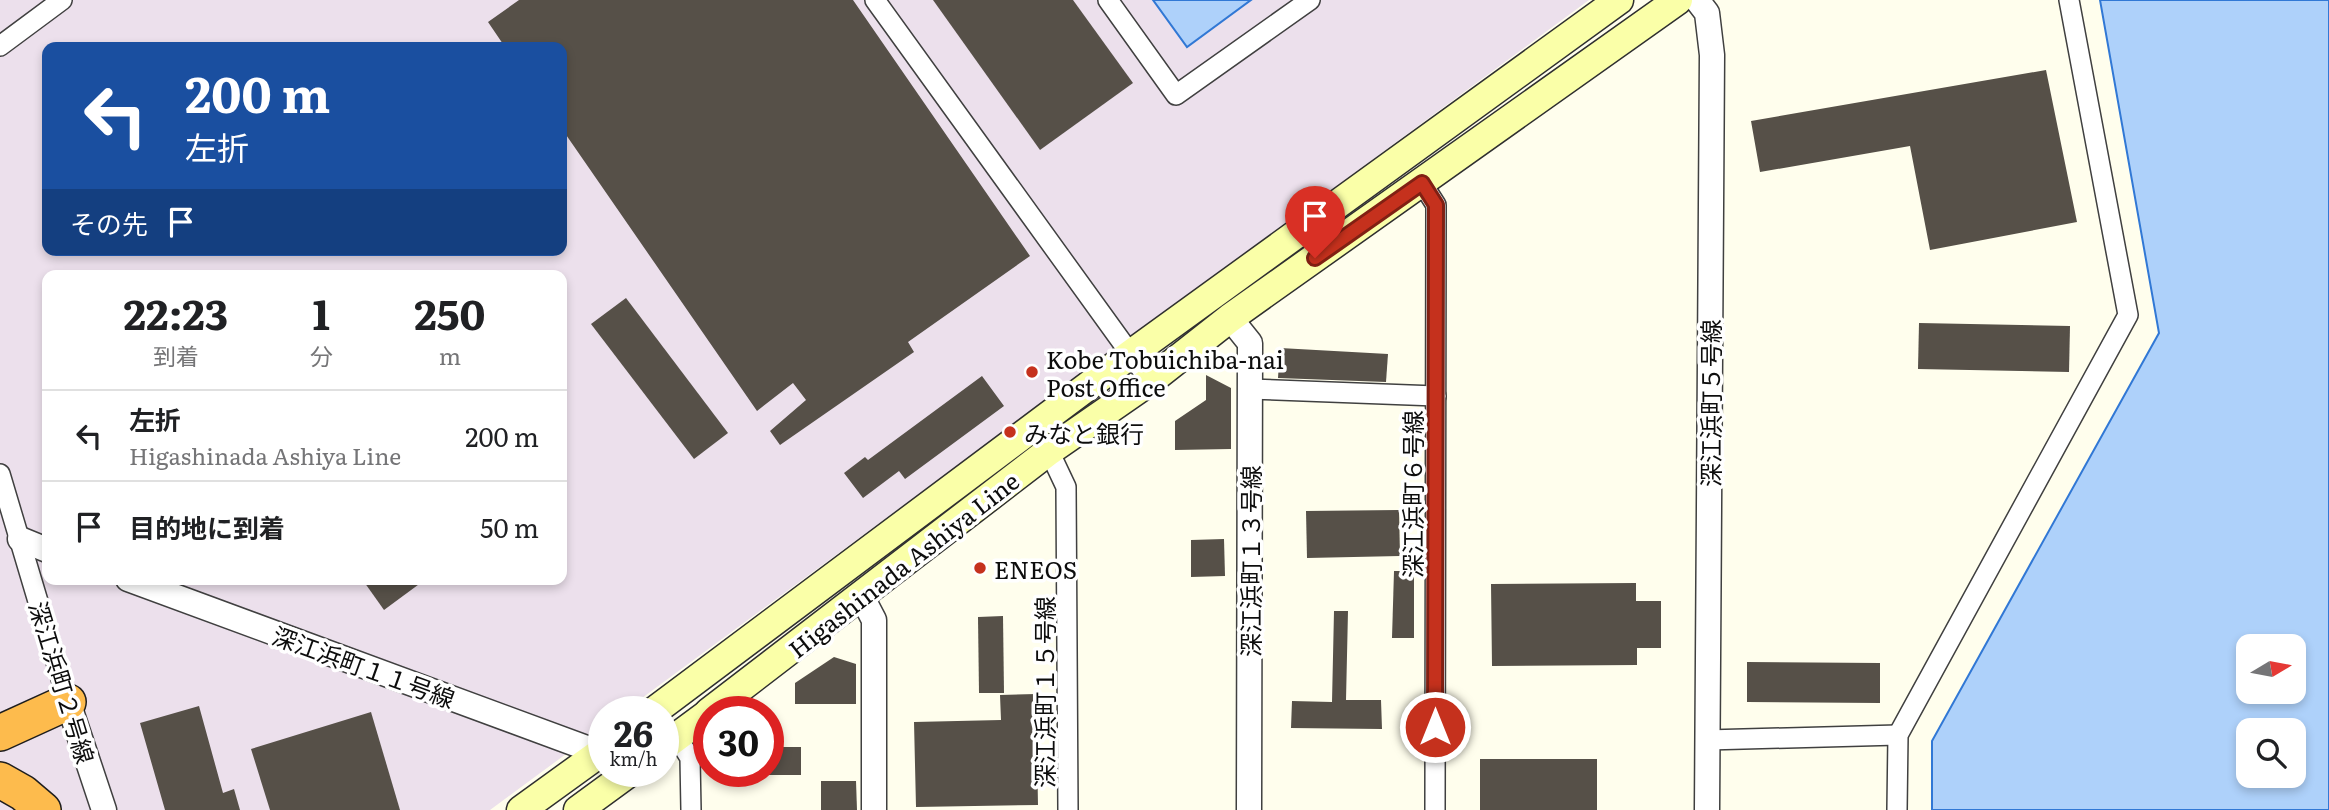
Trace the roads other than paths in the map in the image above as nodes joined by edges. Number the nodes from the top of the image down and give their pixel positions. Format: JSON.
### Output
{"nodes":[{"id":1,"x":62,"y":0,"type":"edge"},
{"id":2,"x":876,"y":0,"type":"edge"},
{"id":3,"x":1108,"y":0,"type":"edge"},
{"id":4,"x":1310,"y":0,"type":"edge"},
{"id":5,"x":1619,"y":0,"type":"edge"},
{"id":6,"x":1678,"y":0,"type":"edge"},
{"id":7,"x":1697,"y":0,"type":"edge"},
{"id":8,"x":2068,"y":0,"type":"edge"},
{"id":9,"x":0,"y":46,"type":"edge"},
{"id":10,"x":1422,"y":183,"type":"junction"},
{"id":11,"x":1230,"y":318,"type":"junction"},
{"id":12,"x":1130,"y":354,"type":"junction"},
{"id":13,"x":1150,"y":381,"type":"junction"},
{"id":14,"x":1249,"y":389,"type":"junction"},
{"id":15,"x":1436,"y":396,"type":"junction"},
{"id":16,"x":1049,"y":451,"type":"junction"},
{"id":17,"x":0,"y":474,"type":"edge"},
{"id":18,"x":20,"y":540,"type":"junction"},
{"id":19,"x":42,"y":548,"type":"edge"},
{"id":20,"x":145,"y":585,"type":"edge"},
{"id":21,"x":862,"y":597,"type":"junction"},
{"id":22,"x":674,"y":696,"type":"edge"},
{"id":23,"x":731,"y":696,"type":"edge"},
{"id":24,"x":68,"y":702,"type":"junction"},
{"id":25,"x":0,"y":733,"type":"edge"},
{"id":26,"x":1898,"y":734,"type":"junction"},
{"id":27,"x":1707,"y":740,"type":"junction"},
{"id":28,"x":588,"y":746,"type":"edge"},
{"id":29,"x":679,"y":749,"type":"edge"},
{"id":30,"x":588,"y":761,"type":"edge"},
{"id":31,"x":0,"y":772,"type":"edge"},
{"id":32,"x":0,"y":780,"type":"edge"},
{"id":33,"x":609,"y":787,"type":"edge"},
{"id":34,"x":19,"y":810,"type":"edge"},
{"id":35,"x":43,"y":810,"type":"edge"},
{"id":36,"x":104,"y":810,"type":"edge"},
{"id":37,"x":522,"y":810,"type":"edge"},
{"id":38,"x":578,"y":810,"type":"edge"},
{"id":39,"x":691,"y":810,"type":"edge"},
{"id":40,"x":874,"y":810,"type":"edge"},
{"id":41,"x":1068,"y":810,"type":"edge"},
{"id":42,"x":1249,"y":810,"type":"edge"},
{"id":43,"x":1434,"y":810,"type":"edge"},
{"id":44,"x":1707,"y":810,"type":"edge"},
{"id":45,"x":1897,"y":810,"type":"edge"}],
"edges":[{"from":1,"to":9,"type":"street"},
{"from":2,"to":12,"type":"street"},
{"from":3,"to":4,"type":"street"},
{"from":5,"to":12,"type":"main road","name":"Higashinada Ashiya Line"},
{"from":6,"to":10,"type":"main road","name":"Higashinada Ashiya Line"},
{"from":7,"to":27,"type":"street","name":"深江浜町５号線"},
{"from":8,"to":26,"type":"street"},
{"from":10,"to":11,"type":"main road","name":"Higashinada Ashiya Line"},
{"from":10,"to":15,"type":"street","name":"深江浜町６号線"},
{"from":11,"to":13,"type":"main road","name":"Higashinada Ashiya Line"},
{"from":11,"to":14,"type":"street","name":"深江浜町１３号線"},
{"from":12,"to":13,"type":"street"},
{"from":12,"to":22,"type":"main road","name":"Higashinada Ashiya Line"},
{"from":13,"to":16,"type":"main road","name":"Higashinada Ashiya Line"},
{"from":14,"to":15,"type":"street"},
{"from":14,"to":42,"type":"street","name":"深江浜町１３号線"},
{"from":15,"to":43,"type":"street","name":"深江浜町６号線"},
{"from":16,"to":21,"type":"main road","name":"Higashinada Ashiya Line"},
{"from":16,"to":41,"type":"street","name":"深江浜町１５号線"},
{"from":17,"to":18,"type":"street","name":"深江浜町２号線"},
{"from":18,"to":19,"type":"street"},
{"from":18,"to":24,"type":"street","name":"深江浜町２号線"},
{"from":20,"to":28,"type":"street","name":"深江浜町１１号線"},
{"from":21,"to":23,"type":"main road","name":"Higashinada Ashiya Line"},
{"from":21,"to":40,"type":"street"},
{"from":24,"to":25,"type":"highway"},
{"from":24,"to":36,"type":"street","name":"深江浜町２号線"},
{"from":26,"to":27,"type":"street"},
{"from":26,"to":45,"type":"street"},
{"from":27,"to":44,"type":"street","name":"深江浜町５号線"},
{"from":29,"to":39,"type":"street"},
{"from":30,"to":37,"type":"main road"},
{"from":31,"to":34,"type":"highway"},
{"from":32,"to":35,"type":"highway"},
{"from":33,"to":38,"type":"main road"}]}
